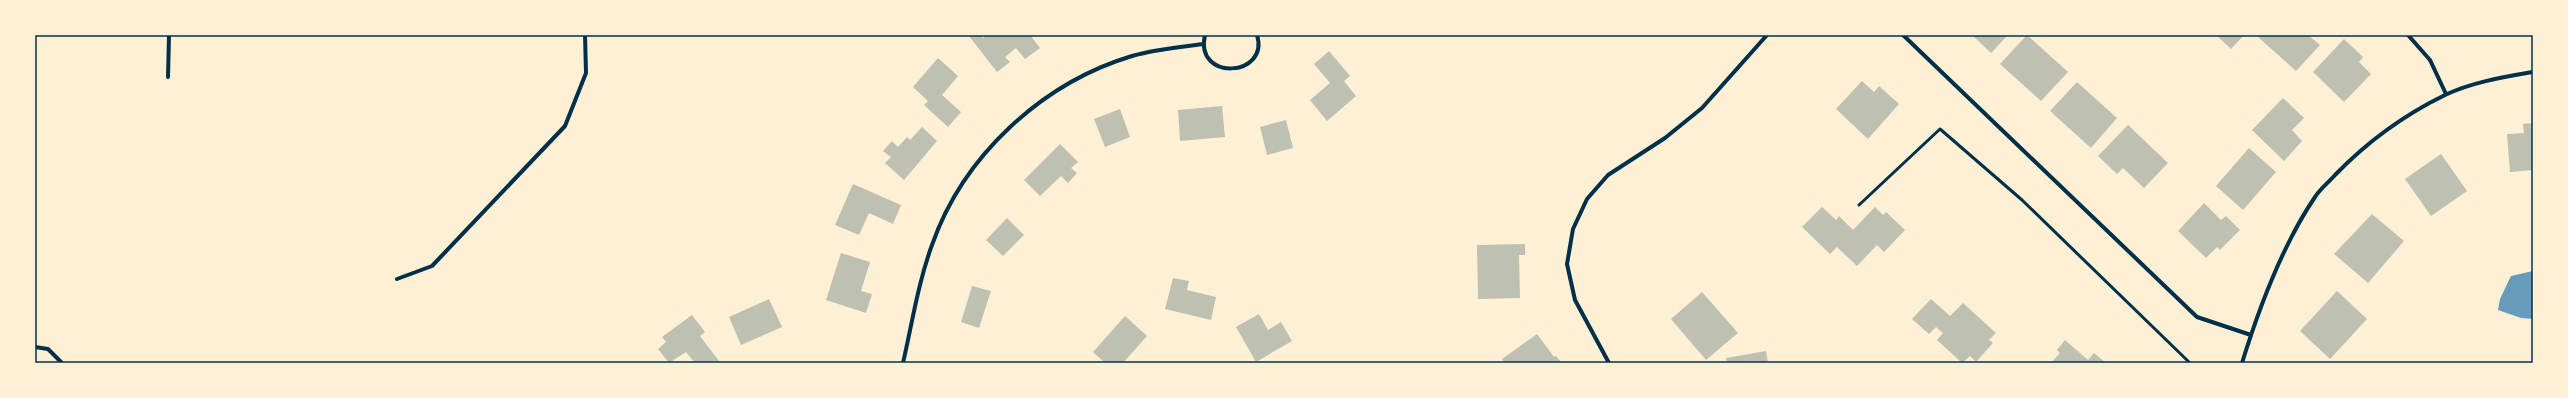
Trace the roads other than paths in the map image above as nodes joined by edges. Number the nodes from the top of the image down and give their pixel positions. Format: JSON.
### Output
{"nodes":[{"id":1,"x":169,"y":35,"type":"edge"},
{"id":2,"x":585,"y":35,"type":"edge"},
{"id":3,"x":1205,"y":35,"type":"edge"},
{"id":4,"x":1257,"y":35,"type":"edge"},
{"id":5,"x":1767,"y":35,"type":"edge"},
{"id":6,"x":1904,"y":35,"type":"edge"},
{"id":7,"x":2408,"y":35,"type":"edge"},
{"id":8,"x":1204,"y":44,"type":"junction"},
{"id":9,"x":2533,"y":72,"type":"edge"},
{"id":10,"x":168,"y":76,"type":"dead end"},
{"id":11,"x":2446,"y":94,"type":"junction"},
{"id":12,"x":1859,"y":206,"type":"dead end"},
{"id":13,"x":397,"y":279,"type":"dead end"},
{"id":14,"x":2250,"y":335,"type":"junction"},
{"id":15,"x":35,"y":348,"type":"edge"},
{"id":16,"x":62,"y":363,"type":"edge"},
{"id":17,"x":903,"y":363,"type":"edge"},
{"id":18,"x":1609,"y":363,"type":"edge"},
{"id":19,"x":2190,"y":363,"type":"edge"},
{"id":20,"x":2242,"y":363,"type":"edge"}],
"edges":[{"from":1,"to":10,"type":"street"},
{"from":2,"to":13,"type":"street"},
{"from":3,"to":8,"type":"street"},
{"from":4,"to":8,"type":"street"},
{"from":5,"to":18,"type":"street"},
{"from":6,"to":14,"type":"street"},
{"from":7,"to":11,"type":"street"},
{"from":8,"to":17,"type":"street"},
{"from":9,"to":11,"type":"street"},
{"from":11,"to":14,"type":"street"},
{"from":12,"to":19,"type":"lane"},
{"from":14,"to":20,"type":"street"},
{"from":15,"to":16,"type":"street"}]}
